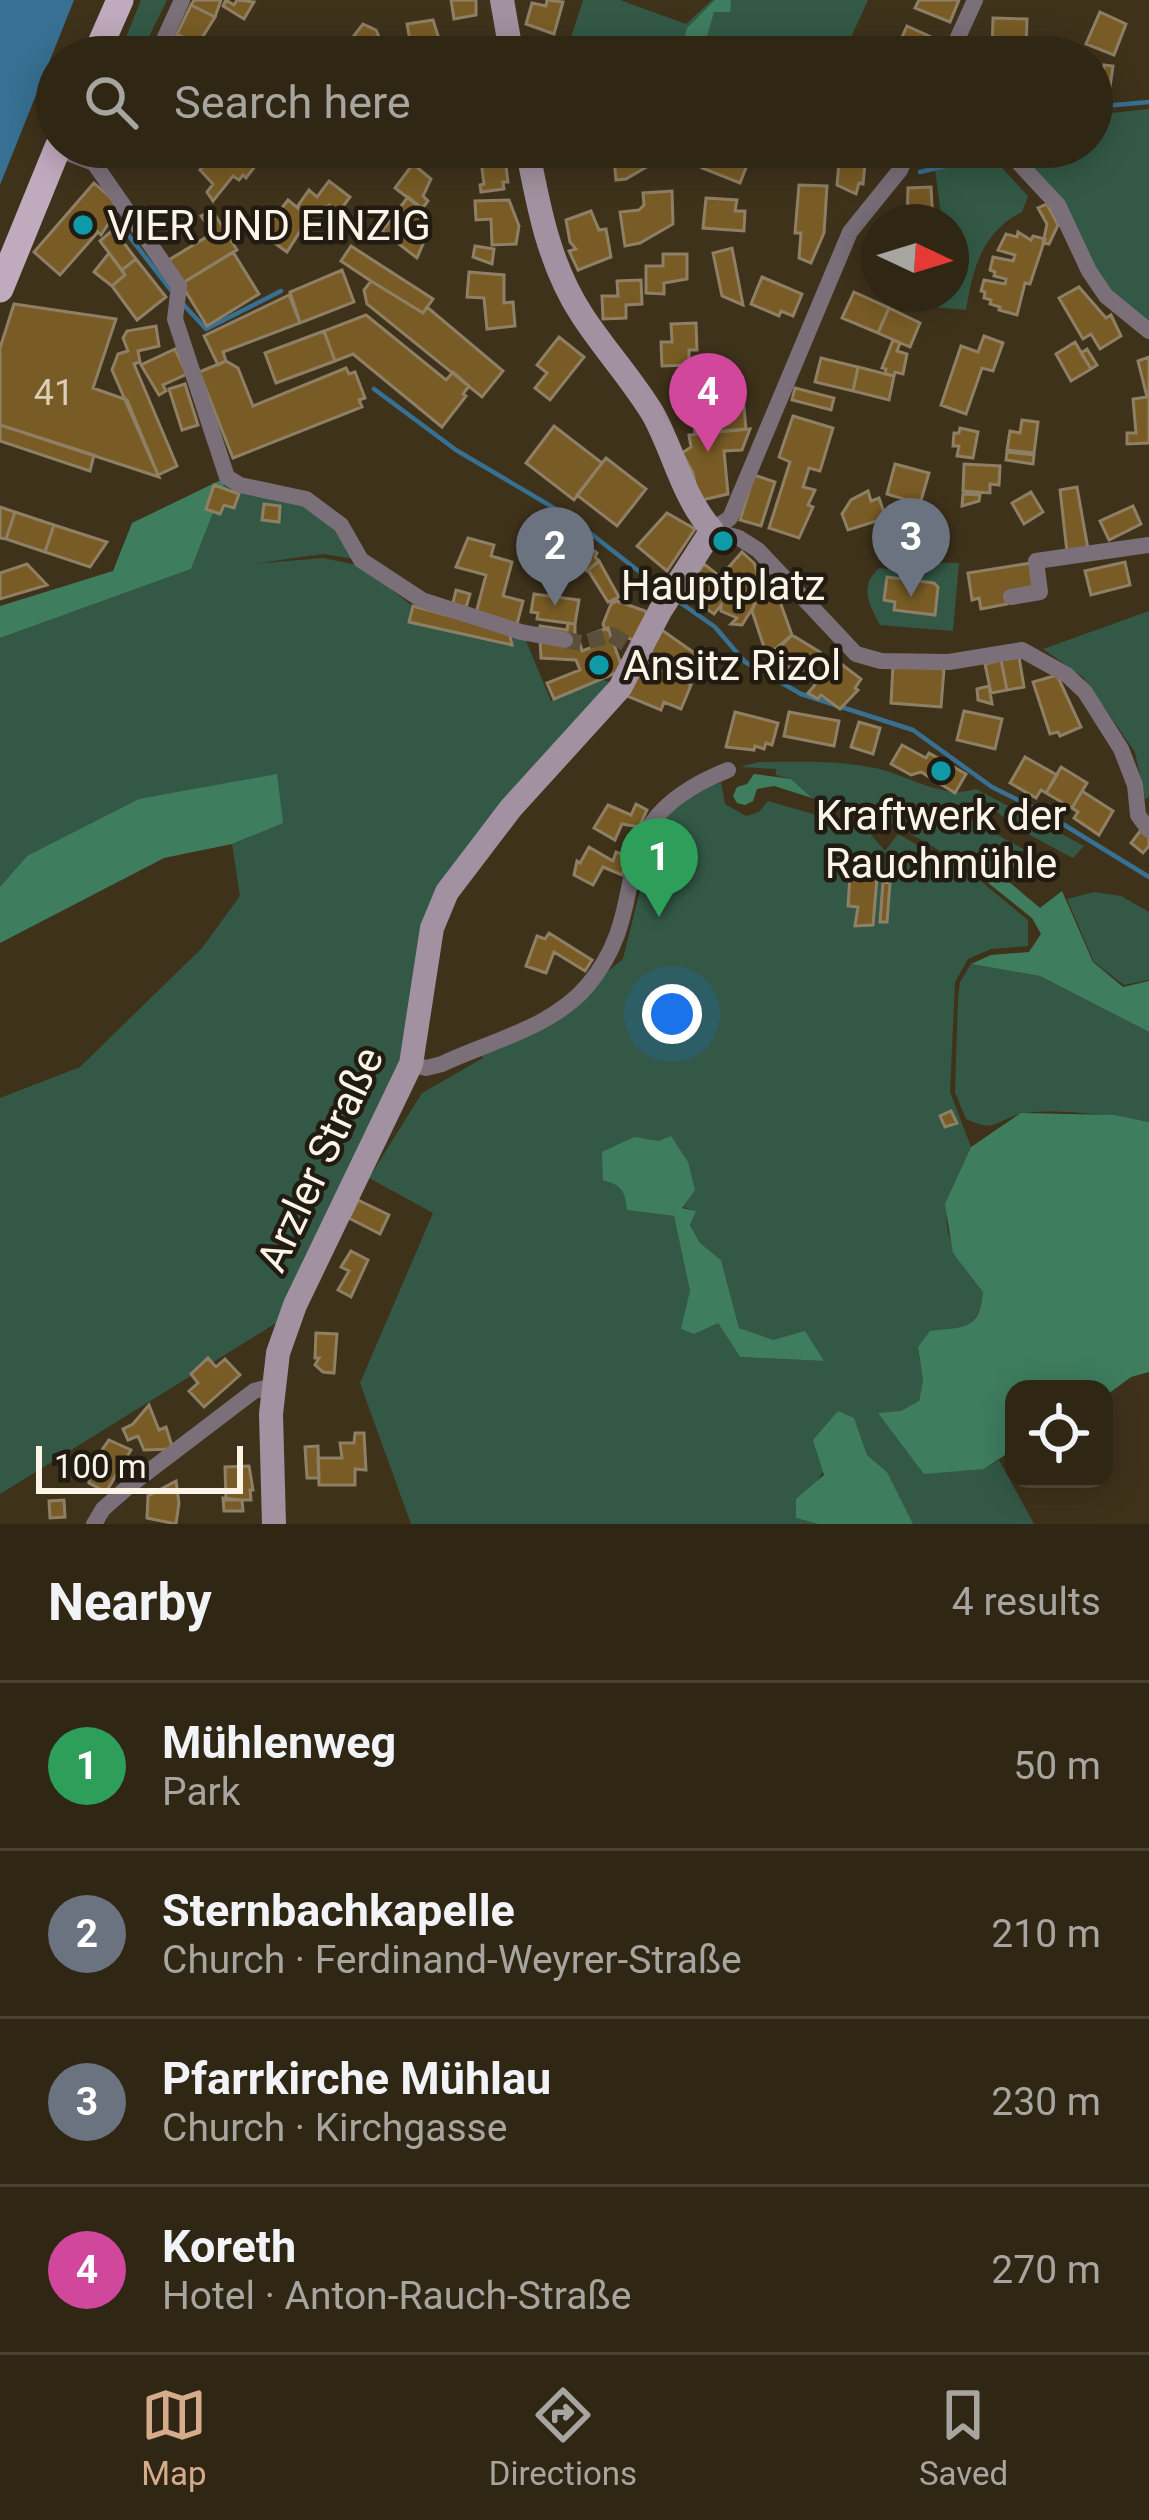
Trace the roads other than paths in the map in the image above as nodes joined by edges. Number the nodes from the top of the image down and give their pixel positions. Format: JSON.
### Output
{"nodes":[{"id":1,"x":120,"y":0,"type":"edge"},
{"id":2,"x":182,"y":0,"type":"edge"},
{"id":3,"x":502,"y":0,"type":"edge"},
{"id":4,"x":975,"y":0,"type":"edge"},
{"id":5,"x":104,"y":36,"type":"edge"},
{"id":6,"x":166,"y":36,"type":"edge"},
{"id":7,"x":508,"y":36,"type":"edge"},
{"id":8,"x":959,"y":36,"type":"edge"},
{"id":9,"x":49,"y":168,"type":"edge"},
{"id":10,"x":107,"y":168,"type":"edge"},
{"id":11,"x":531,"y":168,"type":"edge"},
{"id":12,"x":901,"y":168,"type":"edge"},
{"id":13,"x":1023,"y":168,"type":"edge"},
{"id":14,"x":0,"y":289,"type":"edge"},
{"id":15,"x":1149,"y":331,"type":"edge"},
{"id":16,"x":712,"y":530,"type":"junction"},
{"id":17,"x":1149,"y":545,"type":"edge"},
{"id":18,"x":1011,"y":597,"type":"dead end"},
{"id":19,"x":565,"y":640,"type":"tunnel mouth"},
{"id":20,"x":728,"y":770,"type":"dead end"},
{"id":21,"x":1149,"y":830,"type":"edge"},
{"id":22,"x":411,"y":1064,"type":"junction"},
{"id":23,"x":272,"y":1386,"type":"junction"},
{"id":24,"x":94,"y":1524,"type":"edge"},
{"id":25,"x":274,"y":1524,"type":"edge"}],
"edges":[{"from":1,"to":5,"type":"main road"},
{"from":2,"to":6,"type":"street"},
{"from":3,"to":7,"type":"main road"},
{"from":4,"to":8,"type":"street"},
{"from":9,"to":14,"type":"main road"},
{"from":10,"to":19,"type":"street"},
{"from":11,"to":16,"type":"main road"},
{"from":12,"to":16,"type":"street"},
{"from":13,"to":15,"type":"street"},
{"from":16,"to":21,"type":"street"},
{"from":16,"to":22,"type":"main road","name":"Arzler Straße"},
{"from":17,"to":18,"type":"street"},
{"from":20,"to":22,"type":"street"},
{"from":22,"to":23,"type":"main road","name":"Arzler Straße"},
{"from":23,"to":24,"type":"street"},
{"from":23,"to":25,"type":"main road","name":"Arzler Straße"}]}
